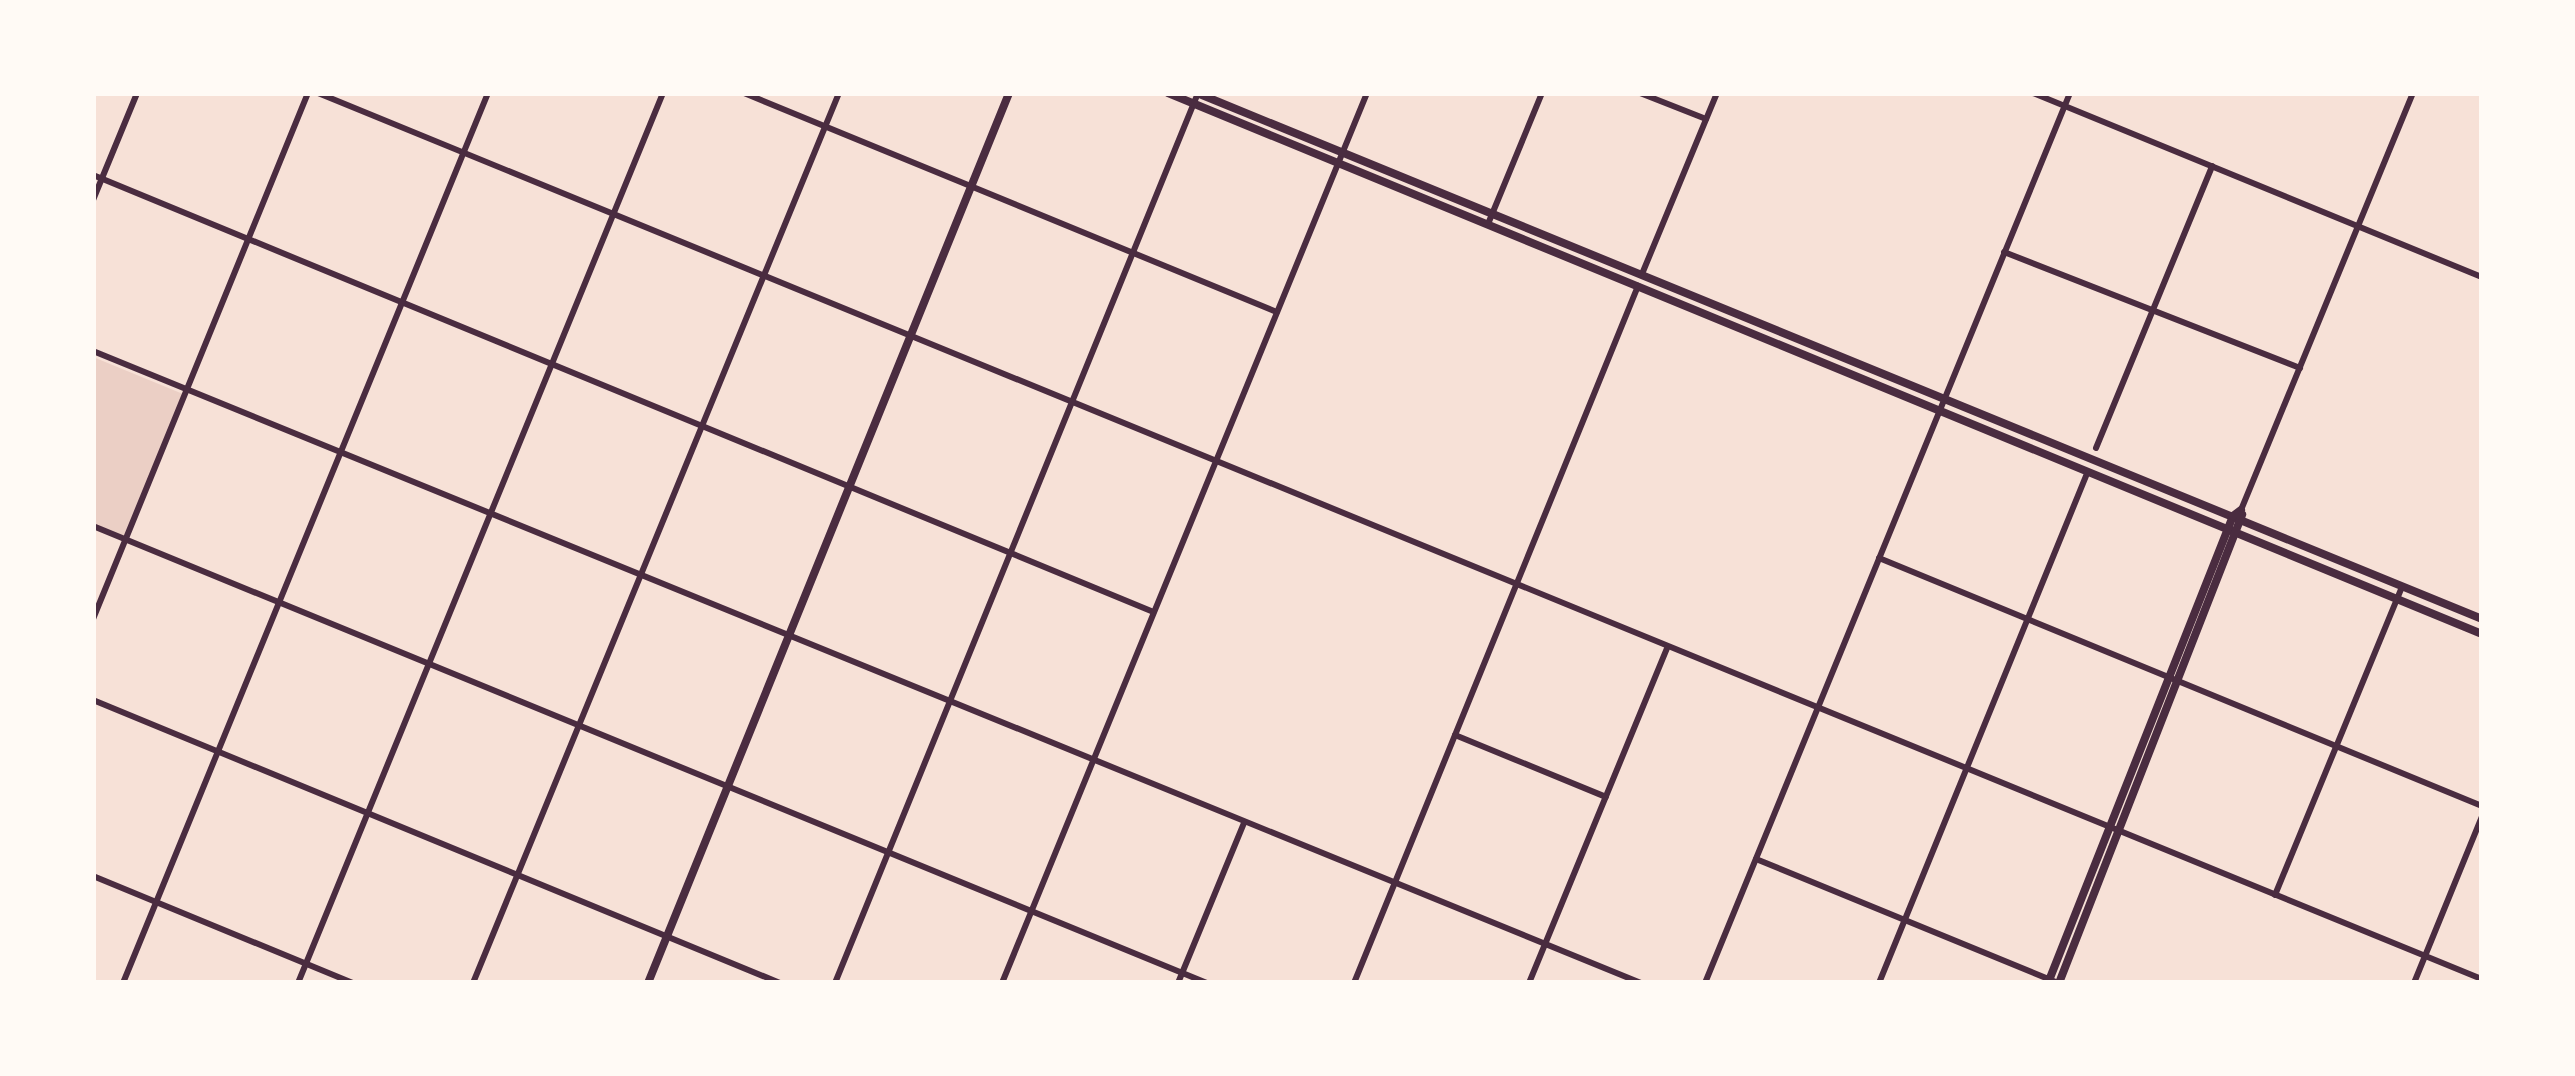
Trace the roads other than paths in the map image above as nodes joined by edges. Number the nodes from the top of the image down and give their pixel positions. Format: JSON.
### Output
{"nodes":[{"id":1,"x":137,"y":93,"type":"edge"},
{"id":2,"x":308,"y":93,"type":"edge"},
{"id":3,"x":318,"y":93,"type":"edge"},
{"id":4,"x":488,"y":93,"type":"edge"},
{"id":5,"x":663,"y":93,"type":"edge"},
{"id":6,"x":744,"y":93,"type":"edge"},
{"id":7,"x":838,"y":93,"type":"edge"},
{"id":8,"x":1009,"y":93,"type":"edge"},
{"id":9,"x":1168,"y":93,"type":"edge"},
{"id":10,"x":1367,"y":93,"type":"edge"},
{"id":11,"x":1542,"y":93,"type":"edge"},
{"id":12,"x":1640,"y":93,"type":"edge"},
{"id":13,"x":1718,"y":93,"type":"edge"},
{"id":14,"x":2033,"y":93,"type":"edge"},
{"id":15,"x":2070,"y":93,"type":"edge"},
{"id":16,"x":2414,"y":93,"type":"edge"},
{"id":17,"x":1197,"y":96,"type":"edge"},
{"id":18,"x":2065,"y":106,"type":"junction"},
{"id":19,"x":1706,"y":119,"type":"junction"},
{"id":20,"x":825,"y":126,"type":"junction"},
{"id":21,"x":1343,"y":152,"type":"junction"},
{"id":22,"x":464,"y":153,"type":"junction"},
{"id":23,"x":1339,"y":163,"type":"junction"},
{"id":24,"x":2212,"y":166,"type":"junction"},
{"id":25,"x":97,"y":177,"type":"edge"},
{"id":26,"x":973,"y":187,"type":"junction"},
{"id":27,"x":93,"y":200,"type":"edge"},
{"id":28,"x":614,"y":214,"type":"junction"},
{"id":29,"x":1490,"y":219,"type":"junction"},
{"id":30,"x":2360,"y":226,"type":"junction"},
{"id":31,"x":249,"y":239,"type":"junction"},
{"id":32,"x":2004,"y":252,"type":"junction"},
{"id":33,"x":1133,"y":253,"type":"junction"},
{"id":34,"x":1642,"y":274,"type":"junction"},
{"id":35,"x":764,"y":276,"type":"junction"},
{"id":36,"x":2482,"y":277,"type":"edge"},
{"id":37,"x":1638,"y":285,"type":"junction"},
{"id":38,"x":402,"y":302,"type":"junction"},
{"id":39,"x":2153,"y":311,"type":"junction"},
{"id":40,"x":1277,"y":312,"type":"junction"},
{"id":41,"x":912,"y":337,"type":"junction"},
{"id":42,"x":93,"y":350,"type":"edge"},
{"id":43,"x":552,"y":364,"type":"junction"},
{"id":44,"x":2300,"y":368,"type":"junction"},
{"id":45,"x":188,"y":389,"type":"junction"},
{"id":46,"x":1944,"y":398,"type":"junction"},
{"id":47,"x":1072,"y":403,"type":"junction"},
{"id":48,"x":1940,"y":408,"type":"junction"},
{"id":49,"x":702,"y":426,"type":"junction"},
{"id":50,"x":2096,"y":448,"type":"dead end"},
{"id":51,"x":340,"y":452,"type":"junction"},
{"id":52,"x":1216,"y":462,"type":"junction"},
{"id":53,"x":2086,"y":476,"type":"dead end"},
{"id":54,"x":850,"y":487,"type":"junction"},
{"id":55,"x":490,"y":514,"type":"junction"},
{"id":56,"x":2239,"y":516,"type":"junction"},
{"id":57,"x":93,"y":526,"type":"edge"},
{"id":58,"x":2233,"y":530,"type":"junction"},
{"id":59,"x":127,"y":540,"type":"junction"},
{"id":60,"x":1011,"y":553,"type":"junction"},
{"id":61,"x":1879,"y":558,"type":"junction"},
{"id":62,"x":640,"y":575,"type":"junction"},
{"id":63,"x":1517,"y":585,"type":"junction"},
{"id":64,"x":2402,"y":587,"type":"junction"},
{"id":65,"x":2397,"y":599,"type":"junction"},
{"id":66,"x":279,"y":602,"type":"junction"},
{"id":67,"x":1154,"y":612,"type":"junction"},
{"id":68,"x":93,"y":619,"type":"edge"},
{"id":69,"x":2027,"y":619,"type":"junction"},
{"id":70,"x":2482,"y":619,"type":"edge"},
{"id":71,"x":2482,"y":634,"type":"edge"},
{"id":72,"x":789,"y":637,"type":"junction"},
{"id":73,"x":1668,"y":646,"type":"junction"},
{"id":74,"x":429,"y":664,"type":"junction"},
{"id":75,"x":2174,"y":680,"type":"junction"},
{"id":76,"x":93,"y":700,"type":"edge"},
{"id":77,"x":950,"y":703,"type":"junction"},
{"id":78,"x":1818,"y":708,"type":"junction"},
{"id":79,"x":579,"y":725,"type":"junction"},
{"id":80,"x":1455,"y":735,"type":"junction"},
{"id":81,"x":2336,"y":746,"type":"junction"},
{"id":82,"x":218,"y":752,"type":"junction"},
{"id":83,"x":1093,"y":761,"type":"junction"},
{"id":84,"x":1966,"y":769,"type":"junction"},
{"id":85,"x":728,"y":787,"type":"junction"},
{"id":86,"x":1606,"y":797,"type":"junction"},
{"id":87,"x":2482,"y":806,"type":"edge"},
{"id":88,"x":368,"y":814,"type":"junction"},
{"id":89,"x":2482,"y":816,"type":"edge"},
{"id":90,"x":1244,"y":823,"type":"junction"},
{"id":91,"x":2115,"y":829,"type":"junction"},
{"id":92,"x":888,"y":853,"type":"junction"},
{"id":93,"x":1756,"y":859,"type":"junction"},
{"id":94,"x":518,"y":875,"type":"junction"},
{"id":95,"x":93,"y":876,"type":"edge"},
{"id":96,"x":1395,"y":884,"type":"junction"},
{"id":97,"x":2275,"y":895,"type":"junction"},
{"id":98,"x":156,"y":902,"type":"junction"},
{"id":99,"x":1031,"y":911,"type":"junction"},
{"id":100,"x":1905,"y":920,"type":"junction"},
{"id":101,"x":667,"y":936,"type":"junction"},
{"id":102,"x":1545,"y":944,"type":"junction"},
{"id":103,"x":2425,"y":956,"type":"junction"},
{"id":104,"x":306,"y":963,"type":"junction"},
{"id":105,"x":1182,"y":973,"type":"junction"},
{"id":106,"x":2482,"y":979,"type":"edge"},
{"id":107,"x":2054,"y":982,"type":"edge"},
{"id":108,"x":123,"y":983,"type":"edge"},
{"id":109,"x":298,"y":983,"type":"edge"},
{"id":110,"x":353,"y":983,"type":"edge"},
{"id":111,"x":473,"y":983,"type":"edge"},
{"id":112,"x":647,"y":983,"type":"edge"},
{"id":113,"x":780,"y":983,"type":"edge"},
{"id":114,"x":835,"y":983,"type":"edge"},
{"id":115,"x":1002,"y":983,"type":"edge"},
{"id":116,"x":1178,"y":983,"type":"edge"},
{"id":117,"x":1207,"y":983,"type":"edge"},
{"id":118,"x":1354,"y":983,"type":"edge"},
{"id":119,"x":1529,"y":983,"type":"edge"},
{"id":120,"x":1641,"y":983,"type":"edge"},
{"id":121,"x":1705,"y":983,"type":"edge"},
{"id":122,"x":1879,"y":983,"type":"edge"},
{"id":123,"x":2414,"y":983,"type":"edge"}],
"edges":[{"from":1,"to":25,"type":"street"},
{"from":2,"to":31,"type":"street"},
{"from":3,"to":22,"type":"street"},
{"from":4,"to":22,"type":"street"},
{"from":5,"to":28,"type":"street"},
{"from":6,"to":20,"type":"street"},
{"from":7,"to":20,"type":"street"},
{"from":8,"to":26,"type":"main road"},
{"from":9,"to":17,"type":"main road"},
{"from":10,"to":21,"type":"street"},
{"from":11,"to":29,"type":"street"},
{"from":12,"to":19,"type":"street"},
{"from":13,"to":19,"type":"street"},
{"from":14,"to":18,"type":"street"},
{"from":15,"to":18,"type":"street"},
{"from":16,"to":30,"type":"street"},
{"from":17,"to":21,"type":"main road"},
{"from":17,"to":23,"type":"main road"},
{"from":17,"to":33,"type":"street"},
{"from":18,"to":24,"type":"street"},
{"from":18,"to":32,"type":"street"},
{"from":19,"to":34,"type":"street"},
{"from":20,"to":26,"type":"street"},
{"from":20,"to":35,"type":"street"},
{"from":21,"to":23,"type":"street"},
{"from":21,"to":29,"type":"main road"},
{"from":22,"to":28,"type":"street"},
{"from":22,"to":38,"type":"street"},
{"from":23,"to":29,"type":"main road"},
{"from":23,"to":40,"type":"street"},
{"from":24,"to":30,"type":"street"},
{"from":24,"to":39,"type":"street"},
{"from":25,"to":27,"type":"street"},
{"from":25,"to":31,"type":"street"},
{"from":26,"to":33,"type":"street"},
{"from":26,"to":41,"type":"main road"},
{"from":28,"to":35,"type":"street"},
{"from":28,"to":43,"type":"street"},
{"from":29,"to":34,"type":"main road"},
{"from":29,"to":37,"type":"main road"},
{"from":30,"to":36,"type":"street"},
{"from":30,"to":44,"type":"street"},
{"from":31,"to":38,"type":"street"},
{"from":31,"to":45,"type":"street"},
{"from":32,"to":39,"type":"street"},
{"from":32,"to":46,"type":"street"},
{"from":33,"to":40,"type":"street"},
{"from":33,"to":47,"type":"street"},
{"from":34,"to":37,"type":"street"},
{"from":34,"to":46,"type":"main road"},
{"from":35,"to":41,"type":"street"},
{"from":35,"to":49,"type":"street"},
{"from":37,"to":48,"type":"main road"},
{"from":37,"to":63,"type":"street"},
{"from":38,"to":43,"type":"street"},
{"from":38,"to":51,"type":"street"},
{"from":39,"to":44,"type":"street"},
{"from":39,"to":50,"type":"street"},
{"from":40,"to":52,"type":"street"},
{"from":41,"to":47,"type":"street"},
{"from":41,"to":54,"type":"main road"},
{"from":42,"to":45,"type":"street"},
{"from":43,"to":49,"type":"street"},
{"from":43,"to":55,"type":"street"},
{"from":44,"to":56,"type":"street"},
{"from":45,"to":51,"type":"street"},
{"from":45,"to":59,"type":"street"},
{"from":46,"to":48,"type":"street"},
{"from":46,"to":56,"type":"main road"},
{"from":47,"to":52,"type":"street"},
{"from":47,"to":60,"type":"street"},
{"from":48,"to":58,"type":"main road"},
{"from":48,"to":61,"type":"street"},
{"from":49,"to":54,"type":"street"},
{"from":49,"to":62,"type":"street"},
{"from":51,"to":55,"type":"street"},
{"from":51,"to":66,"type":"street"},
{"from":52,"to":63,"type":"street"},
{"from":52,"to":67,"type":"street"},
{"from":53,"to":69,"type":"street"},
{"from":54,"to":60,"type":"street"},
{"from":54,"to":72,"type":"main road"},
{"from":55,"to":62,"type":"street"},
{"from":55,"to":74,"type":"street"},
{"from":56,"to":58,"type":"main road"},
{"from":56,"to":64,"type":"main road"},
{"from":57,"to":59,"type":"street"},
{"from":58,"to":65,"type":"main road"},
{"from":58,"to":75,"type":"main road"},
{"from":59,"to":66,"type":"street"},
{"from":59,"to":68,"type":"street"},
{"from":60,"to":67,"type":"street"},
{"from":60,"to":77,"type":"street"},
{"from":61,"to":69,"type":"street"},
{"from":61,"to":78,"type":"street"},
{"from":62,"to":72,"type":"street"},
{"from":62,"to":79,"type":"street"},
{"from":63,"to":73,"type":"street"},
{"from":63,"to":80,"type":"street"},
{"from":64,"to":65,"type":"street"},
{"from":64,"to":70,"type":"main road"},
{"from":65,"to":71,"type":"main road"},
{"from":65,"to":81,"type":"street"},
{"from":66,"to":74,"type":"street"},
{"from":66,"to":82,"type":"street"},
{"from":67,"to":83,"type":"street"},
{"from":69,"to":75,"type":"street"},
{"from":69,"to":84,"type":"street"},
{"from":72,"to":77,"type":"street"},
{"from":72,"to":85,"type":"main road"},
{"from":73,"to":78,"type":"street"},
{"from":73,"to":86,"type":"street"},
{"from":74,"to":79,"type":"street"},
{"from":74,"to":88,"type":"street"},
{"from":75,"to":81,"type":"street"},
{"from":75,"to":91,"type":"main road"},
{"from":76,"to":82,"type":"street"},
{"from":77,"to":83,"type":"street"},
{"from":77,"to":92,"type":"street"},
{"from":78,"to":84,"type":"street"},
{"from":78,"to":93,"type":"street"},
{"from":79,"to":85,"type":"street"},
{"from":79,"to":94,"type":"street"},
{"from":80,"to":86,"type":"street"},
{"from":80,"to":96,"type":"street"},
{"from":81,"to":87,"type":"street"},
{"from":81,"to":97,"type":"street"},
{"from":82,"to":88,"type":"street"},
{"from":82,"to":98,"type":"street"},
{"from":83,"to":90,"type":"street"},
{"from":83,"to":99,"type":"street"},
{"from":84,"to":91,"type":"street"},
{"from":84,"to":100,"type":"street"},
{"from":85,"to":92,"type":"street"},
{"from":85,"to":101,"type":"main road"},
{"from":86,"to":102,"type":"street"},
{"from":88,"to":94,"type":"street"},
{"from":88,"to":104,"type":"street"},
{"from":89,"to":103,"type":"street"},
{"from":90,"to":96,"type":"street"},
{"from":90,"to":105,"type":"street"},
{"from":91,"to":97,"type":"street"},
{"from":91,"to":107,"type":"main road"},
{"from":92,"to":99,"type":"street"},
{"from":92,"to":114,"type":"street"},
{"from":93,"to":100,"type":"street"},
{"from":93,"to":121,"type":"street"},
{"from":94,"to":101,"type":"street"},
{"from":94,"to":111,"type":"street"},
{"from":95,"to":98,"type":"street"},
{"from":96,"to":102,"type":"street"},
{"from":96,"to":118,"type":"street"},
{"from":97,"to":103,"type":"street"},
{"from":98,"to":104,"type":"street"},
{"from":98,"to":108,"type":"street"},
{"from":99,"to":105,"type":"street"},
{"from":99,"to":115,"type":"street"},
{"from":100,"to":107,"type":"street"},
{"from":100,"to":122,"type":"street"},
{"from":101,"to":112,"type":"main road"},
{"from":101,"to":113,"type":"street"},
{"from":102,"to":119,"type":"street"},
{"from":102,"to":120,"type":"street"},
{"from":103,"to":106,"type":"street"},
{"from":103,"to":123,"type":"street"},
{"from":104,"to":109,"type":"street"},
{"from":104,"to":110,"type":"street"},
{"from":105,"to":116,"type":"street"},
{"from":105,"to":117,"type":"street"}]}
